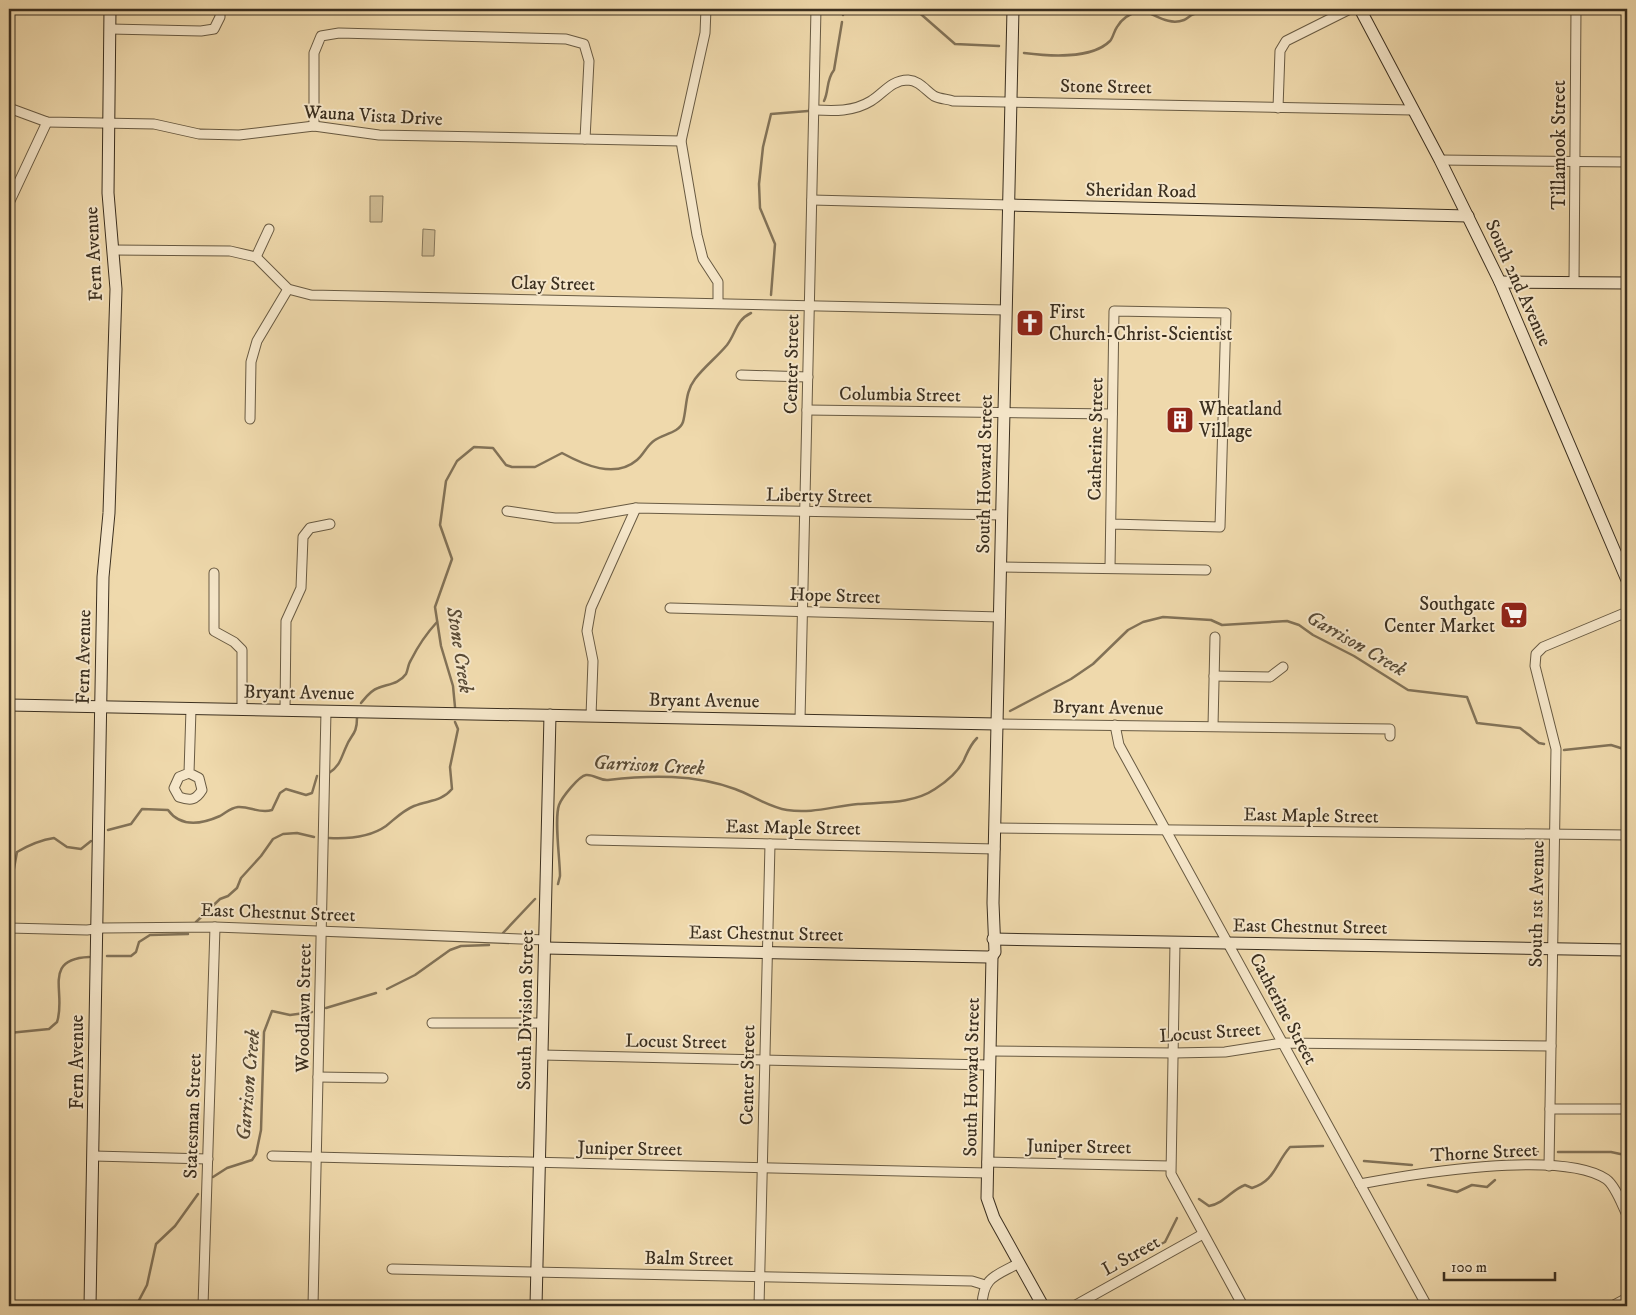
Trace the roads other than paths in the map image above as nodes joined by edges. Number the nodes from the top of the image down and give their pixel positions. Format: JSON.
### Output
{"nodes":[{"id":1,"x":110,"y":9,"type":"edge"},
{"id":2,"x":220,"y":9,"type":"edge"},
{"id":3,"x":706,"y":9,"type":"edge"},
{"id":4,"x":816,"y":9,"type":"edge"},
{"id":5,"x":1013,"y":9,"type":"edge"},
{"id":6,"x":1350,"y":9,"type":"edge"},
{"id":7,"x":1360,"y":9,"type":"edge"},
{"id":8,"x":1576,"y":9,"type":"edge"},
{"id":9,"x":110,"y":29,"type":"junction"},
{"id":10,"x":1011,"y":101,"type":"junction"},
{"id":11,"x":9,"y":108,"type":"edge"},
{"id":12,"x":1278,"y":108,"type":"junction"},
{"id":13,"x":814,"y":110,"type":"junction"},
{"id":14,"x":1412,"y":110,"type":"junction"},
{"id":15,"x":47,"y":122,"type":"junction"},
{"id":16,"x":108,"y":124,"type":"junction"},
{"id":17,"x":314,"y":126,"type":"junction"},
{"id":18,"x":585,"y":139,"type":"junction"},
{"id":19,"x":681,"y":141,"type":"junction"},
{"id":20,"x":1440,"y":160,"type":"junction"},
{"id":21,"x":1575,"y":161,"type":"junction"},
{"id":22,"x":1627,"y":162,"type":"edge"},
{"id":23,"x":812,"y":200,"type":"junction"},
{"id":24,"x":9,"y":203,"type":"edge"},
{"id":25,"x":1009,"y":205,"type":"junction"},
{"id":26,"x":1468,"y":216,"type":"junction"},
{"id":27,"x":269,"y":229,"type":"dead end"},
{"id":28,"x":113,"y":250,"type":"junction"},
{"id":29,"x":256,"y":257,"type":"junction"},
{"id":30,"x":1500,"y":282,"type":"junction"},
{"id":31,"x":1574,"y":282,"type":"junction"},
{"id":32,"x":1627,"y":283,"type":"edge"},
{"id":33,"x":288,"y":289,"type":"junction"},
{"id":34,"x":718,"y":303,"type":"junction"},
{"id":35,"x":810,"y":306,"type":"junction"},
{"id":36,"x":1006,"y":310,"type":"junction"},
{"id":37,"x":741,"y":375,"type":"dead end"},
{"id":38,"x":808,"y":376,"type":"junction"},
{"id":39,"x":807,"y":410,"type":"junction"},
{"id":40,"x":1004,"y":412,"type":"junction"},
{"id":41,"x":1112,"y":414,"type":"junction"},
{"id":42,"x":250,"y":419,"type":"dead end"},
{"id":43,"x":636,"y":508,"type":"junction"},
{"id":44,"x":507,"y":511,"type":"dead end"},
{"id":45,"x":805,"y":512,"type":"junction"},
{"id":46,"x":1002,"y":515,"type":"junction"},
{"id":47,"x":330,"y":524,"type":"dead end"},
{"id":48,"x":1111,"y":524,"type":"junction"},
{"id":49,"x":1001,"y":567,"type":"junction"},
{"id":50,"x":1110,"y":568,"type":"junction"},
{"id":51,"x":1206,"y":570,"type":"dead end"},
{"id":52,"x":214,"y":572,"type":"dead end"},
{"id":53,"x":1627,"y":580,"type":"edge"},
{"id":54,"x":670,"y":608,"type":"dead end"},
{"id":55,"x":803,"y":612,"type":"junction"},
{"id":56,"x":1627,"y":612,"type":"edge"},
{"id":57,"x":1000,"y":617,"type":"junction"},
{"id":58,"x":1215,"y":637,"type":"dead end"},
{"id":59,"x":1283,"y":667,"type":"dead end"},
{"id":60,"x":1214,"y":676,"type":"junction"},
{"id":61,"x":9,"y":705,"type":"edge"},
{"id":62,"x":100,"y":707,"type":"junction"},
{"id":63,"x":191,"y":709,"type":"junction"},
{"id":64,"x":242,"y":710,"type":"junction"},
{"id":65,"x":285,"y":710,"type":"junction"},
{"id":66,"x":326,"y":711,"type":"junction"},
{"id":67,"x":550,"y":715,"type":"junction"},
{"id":68,"x":591,"y":716,"type":"junction"},
{"id":69,"x":800,"y":720,"type":"junction"},
{"id":70,"x":997,"y":724,"type":"junction"},
{"id":71,"x":1115,"y":725,"type":"junction"},
{"id":72,"x":1214,"y":726,"type":"junction"},
{"id":73,"x":1390,"y":736,"type":"dead end"},
{"id":74,"x":189,"y":773,"type":"dead end"},
{"id":75,"x":995,"y":828,"type":"junction"},
{"id":76,"x":1166,"y":830,"type":"junction"},
{"id":77,"x":1554,"y":835,"type":"junction"},
{"id":78,"x":1627,"y":836,"type":"edge"},
{"id":79,"x":591,"y":840,"type":"dead end"},
{"id":80,"x":770,"y":844,"type":"junction"},
{"id":81,"x":994,"y":850,"type":"junction"},
{"id":82,"x":9,"y":928,"type":"edge"},
{"id":83,"x":98,"y":928,"type":"junction"},
{"id":84,"x":215,"y":928,"type":"junction"},
{"id":85,"x":321,"y":932,"type":"junction"},
{"id":86,"x":993,"y":939,"type":"junction"},
{"id":87,"x":1175,"y":943,"type":"junction"},
{"id":88,"x":1229,"y":943,"type":"junction"},
{"id":89,"x":545,"y":944,"type":"junction"},
{"id":90,"x":1553,"y":948,"type":"junction"},
{"id":91,"x":1627,"y":950,"type":"edge"},
{"id":92,"x":767,"y":952,"type":"junction"},
{"id":93,"x":989,"y":956,"type":"junction"},
{"id":94,"x":432,"y":1022,"type":"dead end"},
{"id":95,"x":542,"y":1023,"type":"junction"},
{"id":96,"x":1282,"y":1043,"type":"junction"},
{"id":97,"x":1551,"y":1046,"type":"junction"},
{"id":98,"x":990,"y":1051,"type":"junction"},
{"id":99,"x":1173,"y":1053,"type":"junction"},
{"id":100,"x":542,"y":1056,"type":"junction"},
{"id":101,"x":765,"y":1060,"type":"junction"},
{"id":102,"x":990,"y":1065,"type":"junction"},
{"id":103,"x":318,"y":1077,"type":"junction"},
{"id":104,"x":383,"y":1078,"type":"dead end"},
{"id":105,"x":1550,"y":1109,"type":"junction"},
{"id":106,"x":1627,"y":1109,"type":"edge"},
{"id":107,"x":94,"y":1156,"type":"junction"},
{"id":108,"x":272,"y":1156,"type":"dead end"},
{"id":109,"x":317,"y":1157,"type":"junction"},
{"id":110,"x":208,"y":1159,"type":"junction"},
{"id":111,"x":540,"y":1163,"type":"junction"},
{"id":112,"x":1170,"y":1166,"type":"junction"},
{"id":113,"x":1550,"y":1166,"type":"junction"},
{"id":114,"x":987,"y":1167,"type":"junction"},
{"id":115,"x":762,"y":1168,"type":"junction"},
{"id":116,"x":1360,"y":1184,"type":"junction"},
{"id":117,"x":1627,"y":1215,"type":"edge"},
{"id":118,"x":1203,"y":1234,"type":"junction"},
{"id":119,"x":1019,"y":1263,"type":"junction"},
{"id":120,"x":392,"y":1269,"type":"dead end"},
{"id":121,"x":537,"y":1272,"type":"junction"},
{"id":122,"x":760,"y":1276,"type":"junction"},
{"id":123,"x":985,"y":1285,"type":"junction"},
{"id":124,"x":1627,"y":1298,"type":"edge"},
{"id":125,"x":90,"y":1306,"type":"edge"},
{"id":126,"x":203,"y":1306,"type":"edge"},
{"id":127,"x":314,"y":1306,"type":"edge"},
{"id":128,"x":536,"y":1306,"type":"edge"},
{"id":129,"x":759,"y":1306,"type":"edge"},
{"id":130,"x":982,"y":1306,"type":"edge"},
{"id":131,"x":1043,"y":1306,"type":"edge"},
{"id":132,"x":1074,"y":1306,"type":"edge"},
{"id":133,"x":1243,"y":1306,"type":"edge"},
{"id":134,"x":1427,"y":1306,"type":"edge"},
{"id":135,"x":1612,"y":1306,"type":"edge"}],
"edges":[{"from":1,"to":9,"type":"main road","name":"Fern Avenue"},
{"from":2,"to":9,"type":"street"},
{"from":3,"to":19,"type":"street"},
{"from":4,"to":13,"type":"street","name":"Center Street"},
{"from":5,"to":10,"type":"main road","name":"South Howard Street"},
{"from":6,"to":12,"type":"street"},
{"from":7,"to":14,"type":"main road","name":"South 2nd Avenue"},
{"from":8,"to":21,"type":"street","name":"Tillamook Street"},
{"from":9,"to":16,"type":"main road","name":"Fern Avenue"},
{"from":10,"to":12,"type":"street","name":"Stone Street"},
{"from":10,"to":13,"type":"street","name":"Stone Street"},
{"from":10,"to":25,"type":"main road","name":"South Howard Street"},
{"from":11,"to":15,"type":"street","name":"Wauna Vista Drive"},
{"from":12,"to":14,"type":"street","name":"Stone Street"},
{"from":13,"to":23,"type":"street","name":"Center Street"},
{"from":14,"to":20,"type":"main road","name":"South 2nd Avenue"},
{"from":15,"to":16,"type":"street","name":"Wauna Vista Drive"},
{"from":15,"to":24,"type":"street"},
{"from":16,"to":17,"type":"street","name":"Wauna Vista Drive"},
{"from":16,"to":28,"type":"main road","name":"Fern Avenue"},
{"from":17,"to":18,"type":"street","name":"Wauna Vista Drive"},
{"from":17,"to":18,"type":"street"},
{"from":18,"to":19,"type":"street","name":"Wauna Vista Drive"},
{"from":19,"to":34,"type":"street"},
{"from":20,"to":21,"type":"street"},
{"from":20,"to":26,"type":"main road","name":"South 2nd Avenue"},
{"from":21,"to":22,"type":"street"},
{"from":21,"to":31,"type":"street","name":"Tillamook Street"},
{"from":23,"to":25,"type":"street","name":"Sheridan Road"},
{"from":23,"to":35,"type":"street","name":"Center Street"},
{"from":25,"to":26,"type":"main road","name":"Sheridan Road"},
{"from":25,"to":36,"type":"main road","name":"South Howard Street"},
{"from":26,"to":30,"type":"main road","name":"South 2nd Avenue"},
{"from":27,"to":29,"type":"street"},
{"from":28,"to":29,"type":"street"},
{"from":28,"to":62,"type":"main road","name":"Fern Avenue"},
{"from":29,"to":33,"type":"street"},
{"from":30,"to":31,"type":"main road"},
{"from":30,"to":53,"type":"main road","name":"South 2nd Avenue"},
{"from":31,"to":32,"type":"main road"},
{"from":33,"to":34,"type":"street","name":"Clay Street"},
{"from":33,"to":42,"type":"street"},
{"from":34,"to":35,"type":"street","name":"Clay Street"},
{"from":35,"to":36,"type":"street","name":"Clay Street"},
{"from":35,"to":38,"type":"street","name":"Center Street"},
{"from":36,"to":40,"type":"main road","name":"South Howard Street"},
{"from":37,"to":38,"type":"street"},
{"from":38,"to":39,"type":"street","name":"Center Street"},
{"from":39,"to":40,"type":"street","name":"Columbia Street"},
{"from":39,"to":45,"type":"street","name":"Center Street"},
{"from":40,"to":41,"type":"street","name":"Columbia Street"},
{"from":40,"to":46,"type":"main road","name":"South Howard Street"},
{"from":41,"to":48,"type":"street","name":"Catherine Street"},
{"from":41,"to":48,"type":"street","name":"Catherine Street"},
{"from":43,"to":44,"type":"street","name":"Liberty Street"},
{"from":43,"to":45,"type":"street","name":"Liberty Street"},
{"from":43,"to":68,"type":"street"},
{"from":45,"to":46,"type":"street","name":"Liberty Street"},
{"from":45,"to":55,"type":"street","name":"Center Street"},
{"from":46,"to":49,"type":"main road","name":"South Howard Street"},
{"from":47,"to":65,"type":"street"},
{"from":48,"to":50,"type":"street","name":"Catherine Street"},
{"from":49,"to":50,"type":"street"},
{"from":49,"to":57,"type":"main road","name":"South Howard Street"},
{"from":50,"to":51,"type":"street"},
{"from":52,"to":64,"type":"street"},
{"from":54,"to":55,"type":"street","name":"Hope Street"},
{"from":55,"to":57,"type":"street","name":"Hope Street"},
{"from":55,"to":69,"type":"street","name":"Center Street"},
{"from":56,"to":77,"type":"street","name":"South 1st Avenue"},
{"from":57,"to":70,"type":"main road","name":"South Howard Street"},
{"from":58,"to":60,"type":"street"},
{"from":59,"to":60,"type":"street"},
{"from":60,"to":72,"type":"street"},
{"from":61,"to":62,"type":"main road","name":"Bryant Avenue"},
{"from":62,"to":63,"type":"main road","name":"Bryant Avenue"},
{"from":62,"to":83,"type":"main road","name":"Fern Avenue"},
{"from":63,"to":64,"type":"main road","name":"Bryant Avenue"},
{"from":63,"to":74,"type":"street"},
{"from":64,"to":65,"type":"main road","name":"Bryant Avenue"},
{"from":65,"to":66,"type":"main road","name":"Bryant Avenue"},
{"from":66,"to":67,"type":"main road","name":"Bryant Avenue"},
{"from":66,"to":85,"type":"street","name":"Woodlawn Street"},
{"from":67,"to":68,"type":"main road","name":"Bryant Avenue"},
{"from":67,"to":89,"type":"main road","name":"South Division Street"},
{"from":68,"to":69,"type":"main road","name":"Bryant Avenue"},
{"from":69,"to":70,"type":"main road","name":"Bryant Avenue"},
{"from":70,"to":71,"type":"street","name":"Bryant Avenue"},
{"from":70,"to":75,"type":"main road","name":"South Howard Street"},
{"from":71,"to":72,"type":"street","name":"Bryant Avenue"},
{"from":71,"to":76,"type":"street","name":"Catherine Street"},
{"from":72,"to":73,"type":"street","name":"Bryant Avenue"},
{"from":75,"to":76,"type":"street","name":"East Maple Street"},
{"from":75,"to":81,"type":"main road","name":"South Howard Street"},
{"from":76,"to":77,"type":"street","name":"East Maple Street"},
{"from":76,"to":88,"type":"street","name":"Catherine Street"},
{"from":77,"to":78,"type":"street","name":"East Maple Street"},
{"from":77,"to":90,"type":"street","name":"South 1st Avenue"},
{"from":79,"to":80,"type":"street","name":"East Maple Street"},
{"from":80,"to":81,"type":"street","name":"East Maple Street"},
{"from":80,"to":92,"type":"street","name":"Center Street"},
{"from":81,"to":86,"type":"main road","name":"South Howard Street"},
{"from":82,"to":83,"type":"street","name":"East Chestnut Street"},
{"from":83,"to":84,"type":"street","name":"East Chestnut Street"},
{"from":83,"to":107,"type":"main road","name":"Fern Avenue"},
{"from":84,"to":85,"type":"street","name":"East Chestnut Street"},
{"from":84,"to":110,"type":"street","name":"Statesman Street"},
{"from":85,"to":89,"type":"street","name":"East Chestnut Street"},
{"from":85,"to":103,"type":"street","name":"Woodlawn Street"},
{"from":86,"to":87,"type":"main road","name":"East Chestnut Street"},
{"from":86,"to":93,"type":"main road"},
{"from":87,"to":88,"type":"main road","name":"East Chestnut Street"},
{"from":87,"to":99,"type":"street"},
{"from":88,"to":90,"type":"main road","name":"East Chestnut Street"},
{"from":88,"to":96,"type":"street","name":"Catherine Street"},
{"from":89,"to":92,"type":"main road","name":"East Chestnut Street"},
{"from":89,"to":95,"type":"main road","name":"South Division Street"},
{"from":90,"to":91,"type":"main road","name":"East Chestnut Street"},
{"from":90,"to":97,"type":"street","name":"South 1st Avenue"},
{"from":92,"to":93,"type":"main road","name":"East Chestnut Street"},
{"from":92,"to":101,"type":"street","name":"Center Street"},
{"from":93,"to":98,"type":"main road","name":"South Howard Street"},
{"from":94,"to":95,"type":"street"},
{"from":95,"to":100,"type":"main road","name":"South Division Street"},
{"from":96,"to":97,"type":"street","name":"Locust Street"},
{"from":96,"to":99,"type":"street","name":"Locust Street"},
{"from":96,"to":116,"type":"street","name":"Catherine Street"},
{"from":97,"to":105,"type":"street","name":"South 1st Avenue"},
{"from":98,"to":99,"type":"street","name":"Locust Street"},
{"from":98,"to":102,"type":"main road","name":"South Howard Street"},
{"from":99,"to":112,"type":"street"},
{"from":100,"to":101,"type":"street","name":"Locust Street"},
{"from":100,"to":111,"type":"main road","name":"South Division Street"},
{"from":101,"to":102,"type":"street","name":"Locust Street"},
{"from":101,"to":115,"type":"street","name":"Center Street"},
{"from":102,"to":114,"type":"main road","name":"South Howard Street"},
{"from":103,"to":104,"type":"street"},
{"from":103,"to":109,"type":"street","name":"Woodlawn Street"},
{"from":105,"to":106,"type":"street"},
{"from":105,"to":113,"type":"street","name":"South 1st Avenue"},
{"from":107,"to":110,"type":"street"},
{"from":107,"to":125,"type":"main road","name":"Fern Avenue"},
{"from":108,"to":109,"type":"street","name":"Juniper Street"},
{"from":109,"to":111,"type":"street","name":"Juniper Street"},
{"from":109,"to":127,"type":"street","name":"Woodlawn Street"},
{"from":110,"to":126,"type":"street","name":"Statesman Street"},
{"from":111,"to":115,"type":"street","name":"Juniper Street"},
{"from":111,"to":121,"type":"main road","name":"South Division Street"},
{"from":112,"to":114,"type":"street","name":"Juniper Street"},
{"from":112,"to":118,"type":"street"},
{"from":113,"to":116,"type":"street","name":"Thorne Street"},
{"from":113,"to":117,"type":"street","name":"Thorne Street"},
{"from":114,"to":115,"type":"street","name":"Juniper Street"},
{"from":114,"to":119,"type":"main road","name":"South Howard Street"},
{"from":115,"to":122,"type":"street","name":"Center Street"},
{"from":116,"to":134,"type":"street","name":"Catherine Street"},
{"from":118,"to":132,"type":"street","name":"L Street"},
{"from":118,"to":133,"type":"street"},
{"from":119,"to":123,"type":"street"},
{"from":119,"to":131,"type":"main road"},
{"from":120,"to":121,"type":"street","name":"Balm Street"},
{"from":121,"to":122,"type":"street","name":"Balm Street"},
{"from":121,"to":128,"type":"main road","name":"South Division Street"},
{"from":122,"to":123,"type":"street","name":"Balm Street"},
{"from":122,"to":129,"type":"street","name":"Center Street"},
{"from":123,"to":130,"type":"street"},
{"from":124,"to":135,"type":"street"}]}
